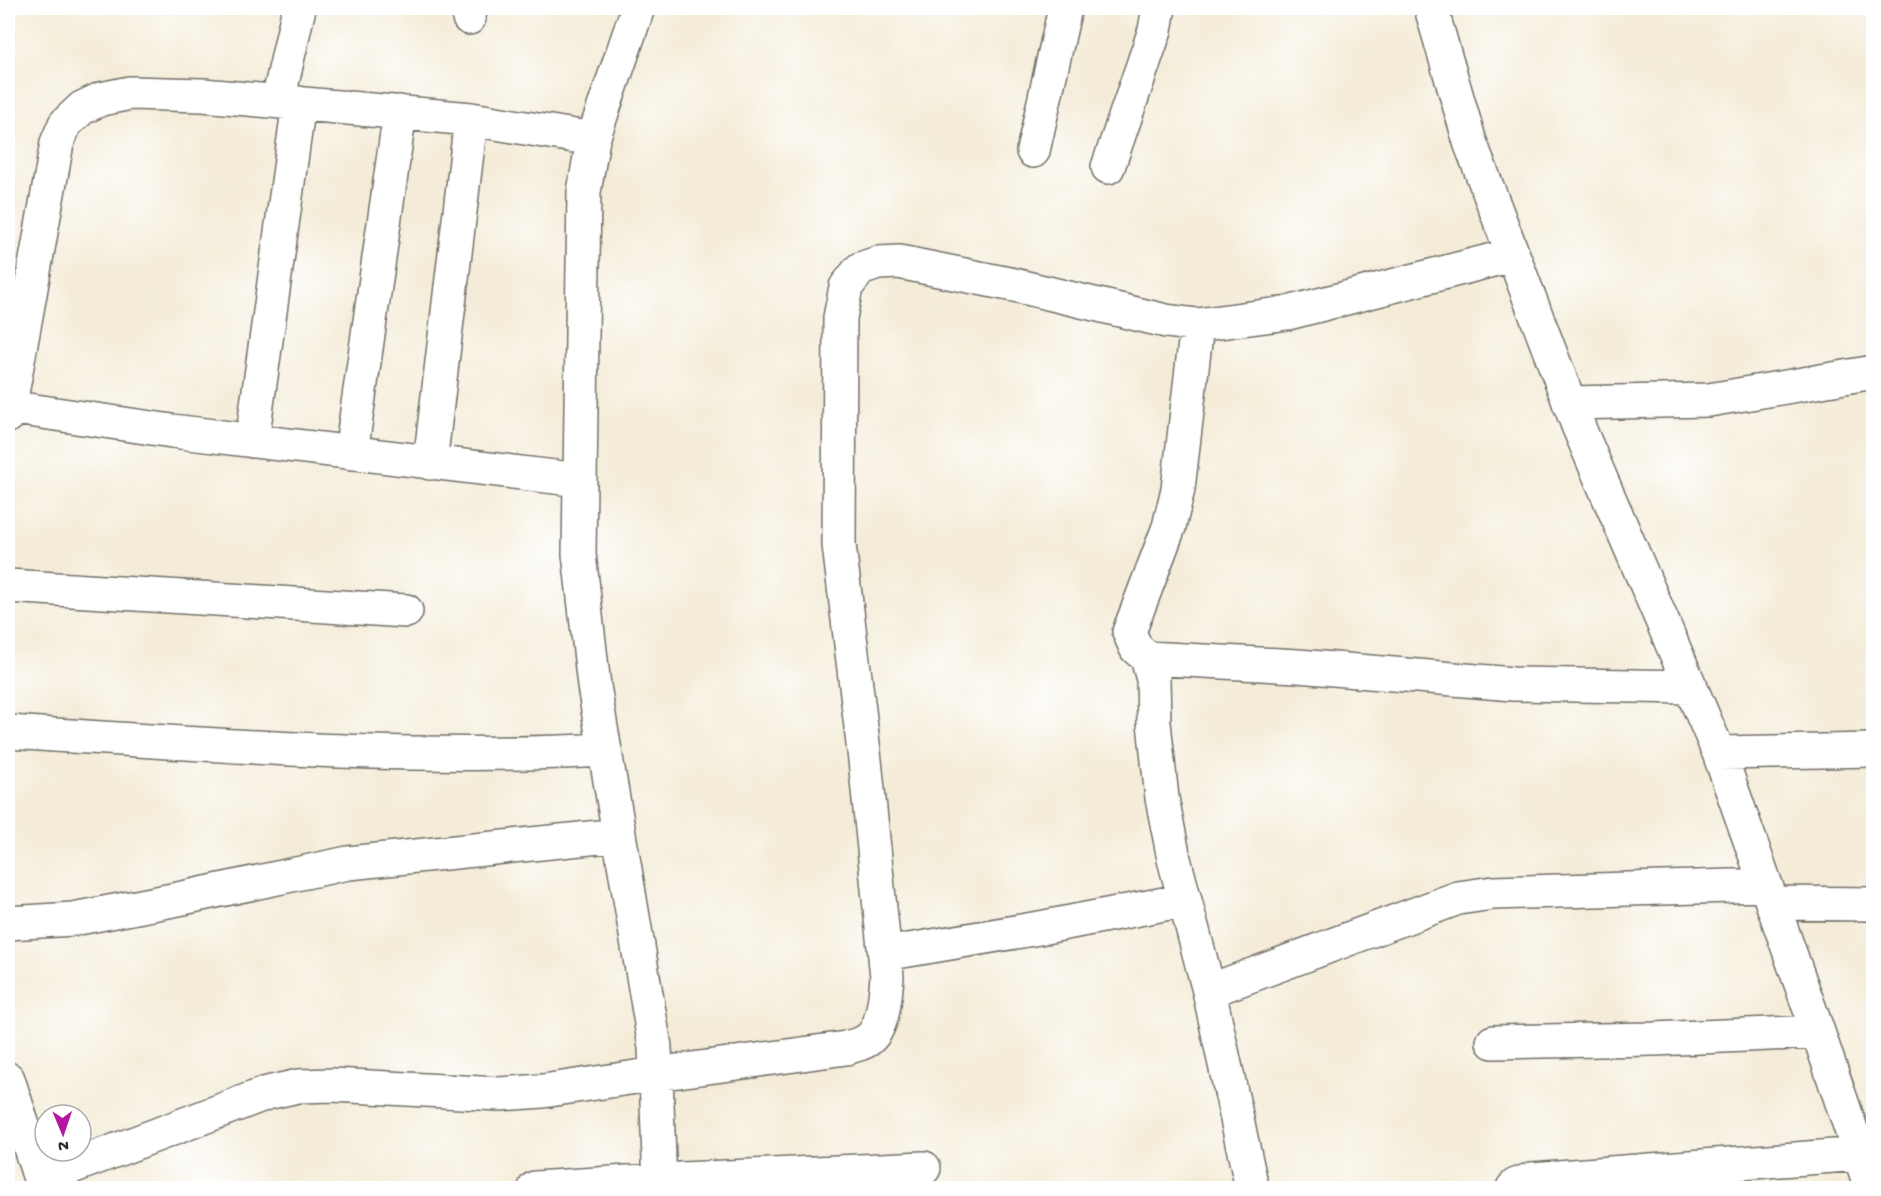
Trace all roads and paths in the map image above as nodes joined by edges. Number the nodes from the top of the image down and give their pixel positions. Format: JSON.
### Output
{"nodes":[{"id":1,"x":299,"y":8,"type":"edge"},
{"id":2,"x":638,"y":8,"type":"edge"},
{"id":3,"x":1065,"y":8,"type":"edge"},
{"id":4,"x":1159,"y":8,"type":"edge"},
{"id":5,"x":1431,"y":8,"type":"edge"},
{"id":6,"x":288,"y":102,"type":"junction"},
{"id":7,"x":400,"y":112,"type":"junction"},
{"id":8,"x":471,"y":119,"type":"junction"},
{"id":9,"x":592,"y":139,"type":"junction"},
{"id":10,"x":1033,"y":151,"type":"dead end"},
{"id":11,"x":1108,"y":167,"type":"dead end"},
{"id":12,"x":1512,"y":255,"type":"junction"},
{"id":13,"x":1197,"y":325,"type":"junction"},
{"id":14,"x":1874,"y":372,"type":"edge"},
{"id":15,"x":1569,"y":403,"type":"junction"},
{"id":16,"x":8,"y":410,"type":"edge"},
{"id":17,"x":252,"y":441,"type":"junction"},
{"id":18,"x":351,"y":453,"type":"junction"},
{"id":19,"x":430,"y":463,"type":"junction"},
{"id":20,"x":580,"y":480,"type":"junction"},
{"id":21,"x":8,"y":586,"type":"edge"},
{"id":22,"x":406,"y":610,"type":"dead end"},
{"id":23,"x":1147,"y":658,"type":"junction"},
{"id":24,"x":1691,"y":687,"type":"junction"},
{"id":25,"x":8,"y":732,"type":"edge"},
{"id":26,"x":605,"y":750,"type":"junction"},
{"id":27,"x":1874,"y":750,"type":"edge"},
{"id":28,"x":1719,"y":753,"type":"junction"},
{"id":29,"x":619,"y":835,"type":"junction"},
{"id":30,"x":1769,"y":894,"type":"junction"},
{"id":31,"x":1185,"y":900,"type":"junction"},
{"id":32,"x":1874,"y":904,"type":"edge"},
{"id":33,"x":8,"y":923,"type":"edge"},
{"id":34,"x":885,"y":954,"type":"junction"},
{"id":35,"x":1209,"y":991,"type":"junction"},
{"id":36,"x":1818,"y":1032,"type":"junction"},
{"id":37,"x":1493,"y":1042,"type":"dead end"},
{"id":38,"x":656,"y":1074,"type":"junction"},
{"id":39,"x":8,"y":1079,"type":"edge"},
{"id":40,"x":14,"y":1118,"type":"edge"},
{"id":41,"x":1860,"y":1154,"type":"junction"},
{"id":42,"x":924,"y":1168,"type":"dead end"},
{"id":43,"x":42,"y":1184,"type":"edge"},
{"id":44,"x":660,"y":1184,"type":"edge"},
{"id":45,"x":536,"y":1188,"type":"edge"},
{"id":46,"x":1252,"y":1188,"type":"edge"},
{"id":47,"x":1513,"y":1188,"type":"edge"},
{"id":48,"x":1871,"y":1188,"type":"edge"}],
"edges":[{"from":1,"to":6,"type":"street"},
{"from":2,"to":9,"type":"street"},
{"from":3,"to":10,"type":"street"},
{"from":4,"to":11,"type":"street"},
{"from":5,"to":12,"type":"street"},
{"from":6,"to":7,"type":"street"},
{"from":6,"to":16,"type":"street"},
{"from":6,"to":17,"type":"street"},
{"from":7,"to":8,"type":"street"},
{"from":7,"to":18,"type":"street"},
{"from":8,"to":9,"type":"street"},
{"from":8,"to":19,"type":"street"},
{"from":9,"to":20,"type":"street"},
{"from":12,"to":13,"type":"street"},
{"from":12,"to":15,"type":"street"},
{"from":13,"to":23,"type":"street"},
{"from":13,"to":34,"type":"street"},
{"from":14,"to":15,"type":"street"},
{"from":15,"to":24,"type":"street"},
{"from":16,"to":17,"type":"street"},
{"from":17,"to":18,"type":"street"},
{"from":18,"to":19,"type":"street"},
{"from":19,"to":20,"type":"street"},
{"from":20,"to":26,"type":"street"},
{"from":21,"to":22,"type":"street"},
{"from":23,"to":24,"type":"street"},
{"from":23,"to":31,"type":"street"},
{"from":24,"to":28,"type":"street"},
{"from":25,"to":26,"type":"street"},
{"from":26,"to":29,"type":"street"},
{"from":27,"to":28,"type":"street"},
{"from":28,"to":30,"type":"street"},
{"from":29,"to":33,"type":"street"},
{"from":29,"to":38,"type":"street"},
{"from":30,"to":32,"type":"street"},
{"from":30,"to":35,"type":"street"},
{"from":30,"to":36,"type":"street"},
{"from":31,"to":34,"type":"street"},
{"from":31,"to":35,"type":"street"},
{"from":34,"to":38,"type":"street"},
{"from":35,"to":46,"type":"street"},
{"from":36,"to":37,"type":"street"},
{"from":36,"to":41,"type":"street"},
{"from":38,"to":43,"type":"street"},
{"from":38,"to":44,"type":"street"},
{"from":39,"to":40,"type":"street"},
{"from":40,"to":43,"type":"street"},
{"from":41,"to":47,"type":"street"},
{"from":41,"to":48,"type":"street"},
{"from":42,"to":44,"type":"street"},
{"from":44,"to":45,"type":"street"}]}
